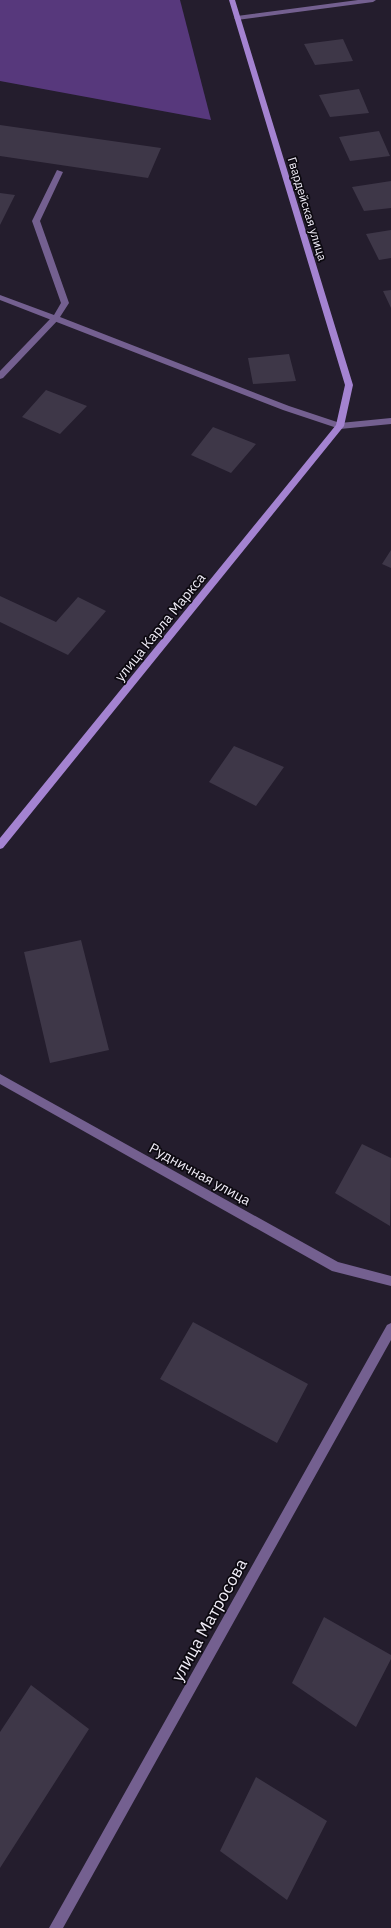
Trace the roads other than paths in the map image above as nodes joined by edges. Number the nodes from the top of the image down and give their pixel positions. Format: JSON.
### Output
{"nodes":[{"id":1,"x":232,"y":0,"type":"edge"},
{"id":2,"x":373,"y":0,"type":"edge"},
{"id":3,"x":237,"y":18,"type":"junction"},
{"id":4,"x":59,"y":172,"type":"dead end"},
{"id":5,"x":0,"y":297,"type":"edge"},
{"id":6,"x":56,"y":319,"type":"junction"},
{"id":7,"x":0,"y":376,"type":"edge"},
{"id":8,"x":391,"y":421,"type":"edge"},
{"id":9,"x":340,"y":426,"type":"junction"},
{"id":10,"x":0,"y":845,"type":"edge"},
{"id":11,"x":0,"y":1079,"type":"edge"},
{"id":12,"x":391,"y":1281,"type":"edge"},
{"id":13,"x":391,"y":1329,"type":"edge"},
{"id":14,"x":56,"y":1928,"type":"edge"}],
"edges":[{"from":1,"to":3,"type":"main road","name":"Гвардейская улица"},
{"from":2,"to":3,"type":"street"},
{"from":3,"to":9,"type":"main road","name":"Гвардейская улица"},
{"from":4,"to":6,"type":"street"},
{"from":5,"to":6,"type":"street"},
{"from":6,"to":7,"type":"street"},
{"from":6,"to":9,"type":"street"},
{"from":8,"to":9,"type":"street"},
{"from":9,"to":10,"type":"main road","name":"улица Карла Маркса"},
{"from":11,"to":12,"type":"street","name":"Рудничная улица"},
{"from":13,"to":14,"type":"street","name":"улица Матросова"}]}
